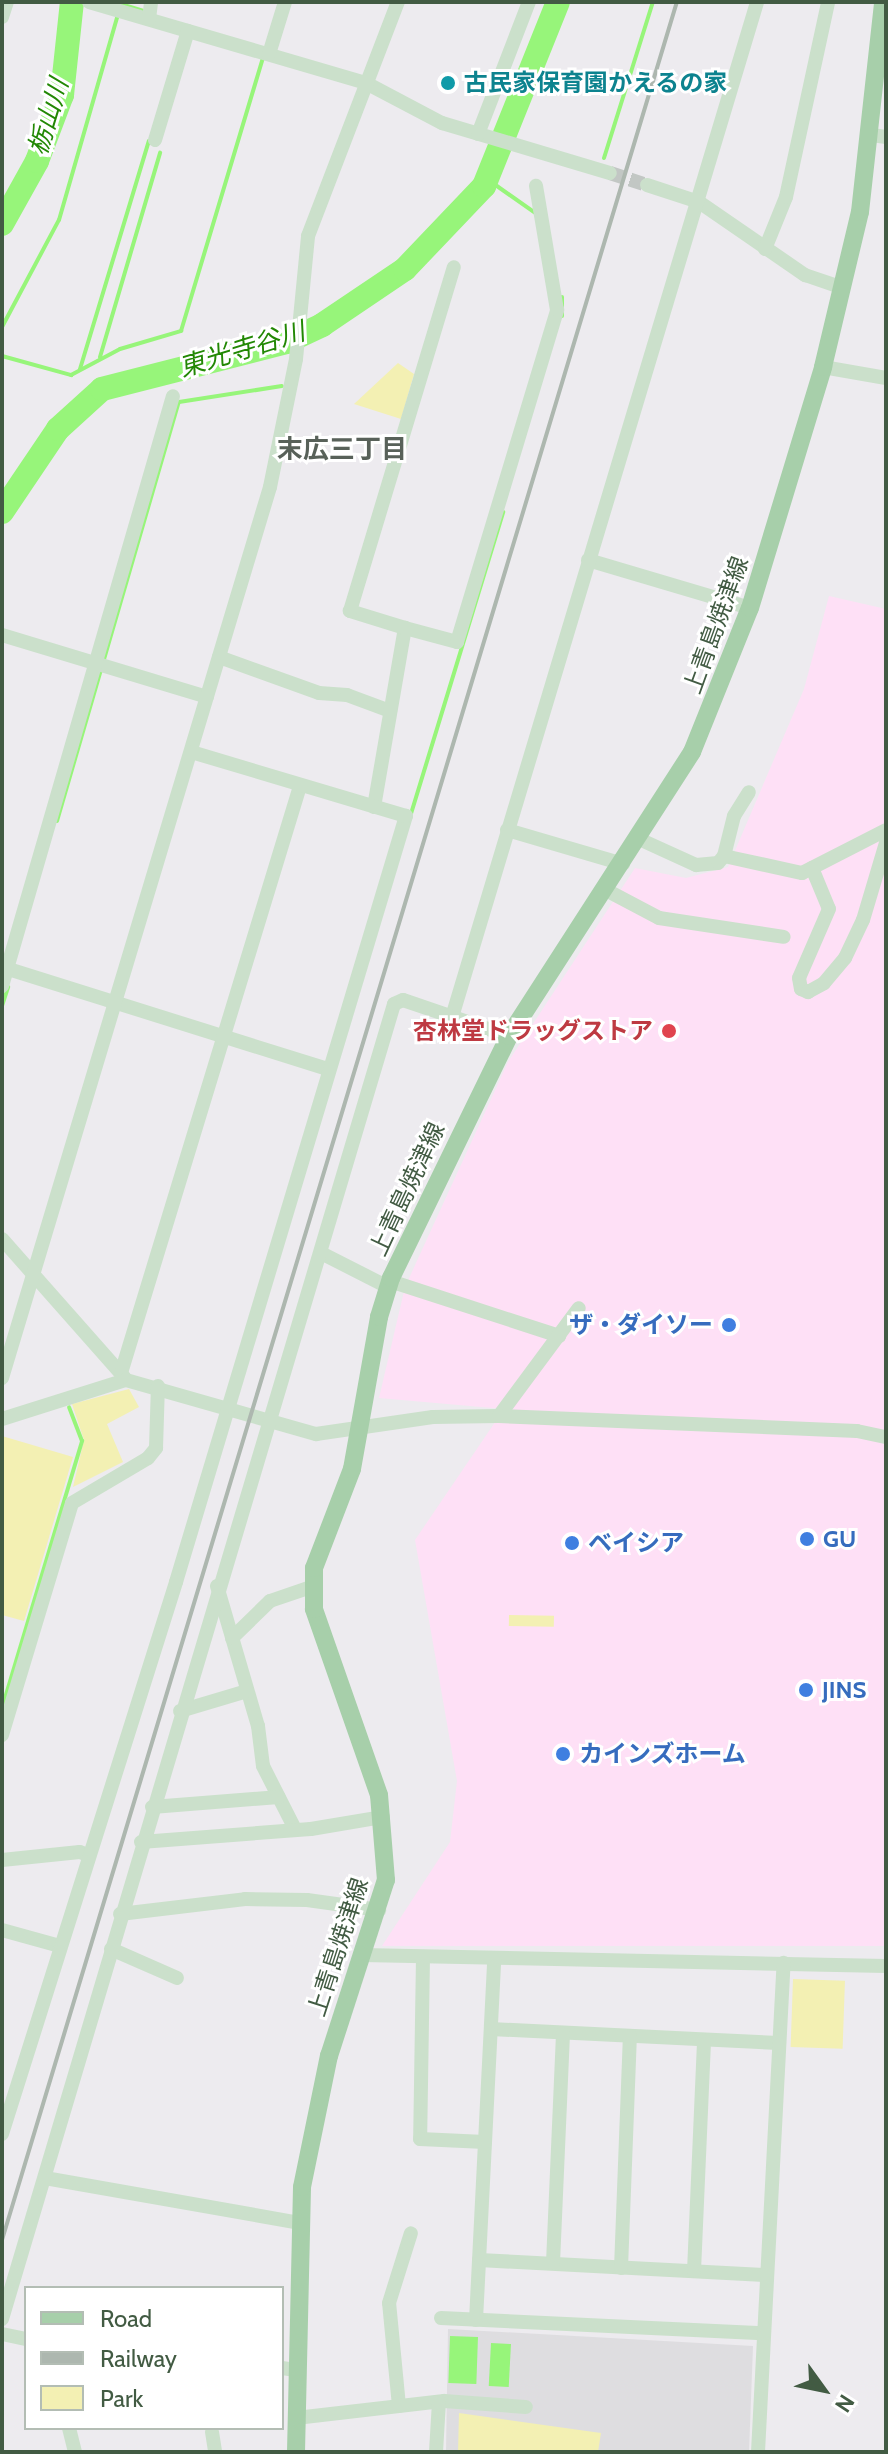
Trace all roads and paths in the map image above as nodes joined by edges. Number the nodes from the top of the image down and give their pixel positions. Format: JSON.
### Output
{"nodes":[{"id":1,"x":7,"y":2,"type":"edge"},
{"id":2,"x":89,"y":2,"type":"edge"},
{"id":3,"x":151,"y":2,"type":"edge"},
{"id":4,"x":285,"y":2,"type":"edge"},
{"id":5,"x":398,"y":2,"type":"edge"},
{"id":6,"x":529,"y":2,"type":"edge"},
{"id":7,"x":757,"y":2,"type":"edge"},
{"id":8,"x":828,"y":2,"type":"edge"},
{"id":9,"x":883,"y":2,"type":"edge"},
{"id":10,"x":2,"y":17,"type":"edge"},
{"id":11,"x":149,"y":19,"type":"junction"},
{"id":12,"x":188,"y":31,"type":"junction"},
{"id":13,"x":269,"y":54,"type":"junction"},
{"id":14,"x":366,"y":83,"type":"junction"},
{"id":15,"x":481,"y":135,"type":"junction"},
{"id":16,"x":879,"y":136,"type":"edge"},
{"id":17,"x":155,"y":140,"type":"dead end"},
{"id":18,"x":610,"y":173,"type":"tunnel mouth"},
{"id":19,"x":647,"y":185,"type":"tunnel mouth"},
{"id":20,"x":536,"y":186,"type":"dead end"},
{"id":21,"x":699,"y":202,"type":"junction"},
{"id":22,"x":765,"y":249,"type":"junction"},
{"id":23,"x":454,"y":267,"type":"dead end"},
{"id":24,"x":843,"y":288,"type":"junction"},
{"id":25,"x":823,"y":367,"type":"junction"},
{"id":26,"x":886,"y":378,"type":"edge"},
{"id":27,"x":173,"y":396,"type":"dead end"},
{"id":28,"x":588,"y":560,"type":"junction"},
{"id":29,"x":750,"y":608,"type":"junction"},
{"id":30,"x":405,"y":628,"type":"junction"},
{"id":31,"x":2,"y":635,"type":"edge"},
{"id":32,"x":219,"y":657,"type":"junction"},
{"id":33,"x":95,"y":663,"type":"junction"},
{"id":34,"x":207,"y":697,"type":"junction"},
{"id":35,"x":390,"y":711,"type":"junction"},
{"id":36,"x":191,"y":752,"type":"junction"},
{"id":37,"x":300,"y":786,"type":"junction"},
{"id":38,"x":749,"y":792,"type":"dead end"},
{"id":39,"x":374,"y":807,"type":"junction"},
{"id":40,"x":507,"y":830,"type":"junction"},
{"id":41,"x":886,"y":830,"type":"edge"},
{"id":42,"x":639,"y":839,"type":"junction"},
{"id":43,"x":886,"y":843,"type":"edge"},
{"id":44,"x":724,"y":856,"type":"junction"},
{"id":45,"x":623,"y":864,"type":"junction"},
{"id":46,"x":812,"y":868,"type":"junction"},
{"id":47,"x":606,"y":890,"type":"junction"},
{"id":48,"x":784,"y":937,"type":"dead end"},
{"id":49,"x":10,"y":970,"type":"edge"},
{"id":50,"x":2,"y":986,"type":"edge"},
{"id":51,"x":114,"y":1002,"type":"junction"},
{"id":52,"x":452,"y":1017,"type":"junction"},
{"id":53,"x":509,"y":1036,"type":"junction"},
{"id":54,"x":225,"y":1038,"type":"junction"},
{"id":55,"x":328,"y":1069,"type":"junction"},
{"id":56,"x":2,"y":1239,"type":"edge"},
{"id":57,"x":321,"y":1253,"type":"junction"},
{"id":58,"x":34,"y":1273,"type":"junction"},
{"id":59,"x":389,"y":1284,"type":"junction"},
{"id":60,"x":579,"y":1308,"type":"dead end"},
{"id":61,"x":559,"y":1336,"type":"junction"},
{"id":62,"x":124,"y":1376,"type":"junction"},
{"id":63,"x":2,"y":1378,"type":"edge"},
{"id":64,"x":158,"y":1386,"type":"junction"},
{"id":65,"x":227,"y":1408,"type":"junction"},
{"id":66,"x":499,"y":1416,"type":"junction"},
{"id":67,"x":2,"y":1419,"type":"edge"},
{"id":68,"x":271,"y":1425,"type":"junction"},
{"id":69,"x":361,"y":1425,"type":"junction"},
{"id":70,"x":886,"y":1437,"type":"edge"},
{"id":71,"x":217,"y":1586,"type":"junction"},
{"id":72,"x":311,"y":1587,"type":"junction"},
{"id":73,"x":232,"y":1638,"type":"junction"},
{"id":74,"x":247,"y":1691,"type":"junction"},
{"id":75,"x":180,"y":1711,"type":"junction"},
{"id":76,"x":2,"y":1735,"type":"edge"},
{"id":77,"x":279,"y":1797,"type":"junction"},
{"id":78,"x":152,"y":1807,"type":"junction"},
{"id":79,"x":383,"y":1817,"type":"junction"},
{"id":80,"x":294,"y":1827,"type":"junction"},
{"id":81,"x":141,"y":1842,"type":"junction"},
{"id":82,"x":88,"y":1855,"type":"junction"},
{"id":83,"x":2,"y":1860,"type":"edge"},
{"id":84,"x":379,"y":1910,"type":"junction"},
{"id":85,"x":120,"y":1914,"type":"junction"},
{"id":86,"x":2,"y":1930,"type":"edge"},
{"id":87,"x":60,"y":1946,"type":"junction"},
{"id":88,"x":111,"y":1949,"type":"junction"},
{"id":89,"x":362,"y":1955,"type":"junction"},
{"id":90,"x":423,"y":1957,"type":"junction"},
{"id":91,"x":494,"y":1959,"type":"junction"},
{"id":92,"x":784,"y":1963,"type":"junction"},
{"id":93,"x":886,"y":1966,"type":"edge"},
{"id":94,"x":177,"y":1978,"type":"dead end"},
{"id":95,"x":491,"y":2029,"type":"junction"},
{"id":96,"x":563,"y":2033,"type":"junction"},
{"id":97,"x":630,"y":2036,"type":"junction"},
{"id":98,"x":704,"y":2040,"type":"junction"},
{"id":99,"x":779,"y":2043,"type":"junction"},
{"id":100,"x":2,"y":2134,"type":"edge"},
{"id":101,"x":485,"y":2142,"type":"junction"},
{"id":102,"x":45,"y":2178,"type":"junction"},
{"id":103,"x":299,"y":2223,"type":"junction"},
{"id":104,"x":411,"y":2233,"type":"dead end"},
{"id":105,"x":479,"y":2260,"type":"junction"},
{"id":106,"x":553,"y":2263,"type":"junction"},
{"id":107,"x":621,"y":2268,"type":"junction"},
{"id":108,"x":694,"y":2271,"type":"junction"},
{"id":109,"x":766,"y":2275,"type":"junction"},
{"id":110,"x":441,"y":2318,"type":"dead end"},
{"id":111,"x":2,"y":2319,"type":"edge"},
{"id":112,"x":476,"y":2320,"type":"junction"},
{"id":113,"x":763,"y":2333,"type":"junction"},
{"id":114,"x":2,"y":2334,"type":"edge"},
{"id":115,"x":24,"y":2339,"type":"edge"},
{"id":116,"x":289,"y":2369,"type":"edge"},
{"id":117,"x":439,"y":2402,"type":"junction"},
{"id":118,"x":399,"y":2406,"type":"junction"},
{"id":119,"x":526,"y":2407,"type":"dead end"},
{"id":120,"x":296,"y":2418,"type":"junction"},
{"id":121,"x":70,"y":2430,"type":"edge"},
{"id":122,"x":212,"y":2432,"type":"dead end"},
{"id":123,"x":75,"y":2452,"type":"edge"},
{"id":124,"x":215,"y":2452,"type":"edge"},
{"id":125,"x":296,"y":2452,"type":"edge"},
{"id":126,"x":436,"y":2452,"type":"edge"},
{"id":127,"x":758,"y":2452,"type":"edge"}],
"edges":[{"from":1,"to":10,"type":"street"},
{"from":2,"to":11,"type":"street"},
{"from":3,"to":11,"type":"street"},
{"from":4,"to":13,"type":"street"},
{"from":5,"to":14,"type":"street"},
{"from":6,"to":15,"type":"street"},
{"from":7,"to":21,"type":"street"},
{"from":8,"to":22,"type":"street"},
{"from":9,"to":16,"type":"main road","name":"上青島焼津線"},
{"from":11,"to":12,"type":"street"},
{"from":12,"to":13,"type":"street"},
{"from":12,"to":17,"type":"street"},
{"from":13,"to":14,"type":"street"},
{"from":14,"to":15,"type":"street"},
{"from":14,"to":32,"type":"street"},
{"from":15,"to":18,"type":"street"},
{"from":16,"to":24,"type":"main road","name":"上青島焼津線"},
{"from":19,"to":21,"type":"street"},
{"from":20,"to":30,"type":"street"},
{"from":21,"to":22,"type":"street"},
{"from":21,"to":28,"type":"street"},
{"from":22,"to":24,"type":"street"},
{"from":23,"to":30,"type":"street"},
{"from":24,"to":25,"type":"main road","name":"上青島焼津線"},
{"from":25,"to":26,"type":"street"},
{"from":25,"to":29,"type":"main road","name":"上青島焼津線"},
{"from":27,"to":33,"type":"street"},
{"from":28,"to":29,"type":"street"},
{"from":28,"to":40,"type":"street"},
{"from":29,"to":42,"type":"main road","name":"上青島焼津線"},
{"from":30,"to":35,"type":"street"},
{"from":31,"to":33,"type":"street"},
{"from":32,"to":34,"type":"street"},
{"from":32,"to":35,"type":"street"},
{"from":33,"to":34,"type":"street"},
{"from":33,"to":49,"type":"street"},
{"from":34,"to":36,"type":"street"},
{"from":35,"to":39,"type":"street"},
{"from":36,"to":37,"type":"street"},
{"from":36,"to":51,"type":"street"},
{"from":37,"to":39,"type":"street"},
{"from":37,"to":54,"type":"street"},
{"from":38,"to":44,"type":"street"},
{"from":39,"to":55,"type":"street"},
{"from":40,"to":45,"type":"street"},
{"from":40,"to":52,"type":"street"},
{"from":41,"to":46,"type":"street"},
{"from":42,"to":44,"type":"street"},
{"from":42,"to":45,"type":"main road","name":"上青島焼津線"},
{"from":43,"to":46,"type":"street"},
{"from":44,"to":46,"type":"street"},
{"from":45,"to":47,"type":"main road","name":"上青島焼津線"},
{"from":47,"to":48,"type":"street"},
{"from":47,"to":53,"type":"main road","name":"上青島焼津線"},
{"from":49,"to":50,"type":"street"},
{"from":49,"to":51,"type":"street"},
{"from":51,"to":54,"type":"street"},
{"from":51,"to":58,"type":"street"},
{"from":52,"to":53,"type":"street"},
{"from":52,"to":57,"type":"street"},
{"from":53,"to":59,"type":"main road","name":"上青島焼津線"},
{"from":54,"to":55,"type":"street"},
{"from":54,"to":62,"type":"street"},
{"from":55,"to":65,"type":"street"},
{"from":56,"to":58,"type":"street"},
{"from":57,"to":59,"type":"street"},
{"from":57,"to":68,"type":"street"},
{"from":58,"to":62,"type":"street"},
{"from":58,"to":63,"type":"street"},
{"from":59,"to":61,"type":"street"},
{"from":59,"to":69,"type":"main road","name":"上青島焼津線"},
{"from":60,"to":61,"type":"street"},
{"from":61,"to":66,"type":"street"},
{"from":62,"to":64,"type":"street"},
{"from":62,"to":67,"type":"street"},
{"from":64,"to":65,"type":"street"},
{"from":64,"to":76,"type":"street"},
{"from":65,"to":68,"type":"street"},
{"from":65,"to":82,"type":"street"},
{"from":66,"to":69,"type":"street"},
{"from":66,"to":70,"type":"street"},
{"from":68,"to":69,"type":"street"},
{"from":68,"to":71,"type":"street"},
{"from":69,"to":72,"type":"main road","name":"上青島焼津線"},
{"from":71,"to":73,"type":"street"},
{"from":71,"to":75,"type":"street"},
{"from":72,"to":73,"type":"street"},
{"from":72,"to":79,"type":"main road","name":"上青島焼津線"},
{"from":73,"to":74,"type":"street"},
{"from":74,"to":75,"type":"street"},
{"from":74,"to":77,"type":"street"},
{"from":75,"to":78,"type":"street"},
{"from":77,"to":78,"type":"street"},
{"from":77,"to":80,"type":"street"},
{"from":78,"to":81,"type":"street"},
{"from":79,"to":80,"type":"street"},
{"from":79,"to":84,"type":"main road","name":"上青島焼津線"},
{"from":80,"to":81,"type":"street"},
{"from":81,"to":85,"type":"street"},
{"from":82,"to":83,"type":"street"},
{"from":82,"to":87,"type":"street"},
{"from":84,"to":85,"type":"street"},
{"from":84,"to":89,"type":"main road","name":"上青島焼津線"},
{"from":85,"to":88,"type":"street"},
{"from":86,"to":87,"type":"street"},
{"from":87,"to":100,"type":"street"},
{"from":88,"to":94,"type":"street"},
{"from":88,"to":102,"type":"street"},
{"from":89,"to":90,"type":"street"},
{"from":89,"to":103,"type":"main road","name":"上青島焼津線"},
{"from":90,"to":91,"type":"street"},
{"from":90,"to":101,"type":"street"},
{"from":91,"to":92,"type":"street"},
{"from":91,"to":95,"type":"street"},
{"from":92,"to":93,"type":"street"},
{"from":92,"to":99,"type":"street"},
{"from":95,"to":96,"type":"street"},
{"from":95,"to":101,"type":"street"},
{"from":96,"to":97,"type":"street"},
{"from":96,"to":106,"type":"street"},
{"from":97,"to":98,"type":"street"},
{"from":97,"to":107,"type":"street"},
{"from":98,"to":99,"type":"street"},
{"from":98,"to":108,"type":"street"},
{"from":99,"to":109,"type":"street"},
{"from":101,"to":105,"type":"street"},
{"from":102,"to":103,"type":"street"},
{"from":102,"to":111,"type":"street"},
{"from":103,"to":116,"type":"main road","name":"上青島焼津線"},
{"from":104,"to":118,"type":"street"},
{"from":105,"to":106,"type":"street"},
{"from":105,"to":112,"type":"street"},
{"from":106,"to":107,"type":"street"},
{"from":107,"to":108,"type":"street"},
{"from":108,"to":109,"type":"street"},
{"from":109,"to":113,"type":"street"},
{"from":110,"to":112,"type":"street"},
{"from":112,"to":113,"type":"street"},
{"from":113,"to":127,"type":"street"},
{"from":114,"to":115,"type":"street"},
{"from":116,"to":120,"type":"main road","name":"上青島焼津線"},
{"from":117,"to":118,"type":"street"},
{"from":117,"to":119,"type":"street"},
{"from":117,"to":126,"type":"street"},
{"from":118,"to":120,"type":"street"},
{"from":120,"to":125,"type":"main road","name":"上青島焼津線"},
{"from":121,"to":123,"type":"street"},
{"from":122,"to":124,"type":"street"}]}
